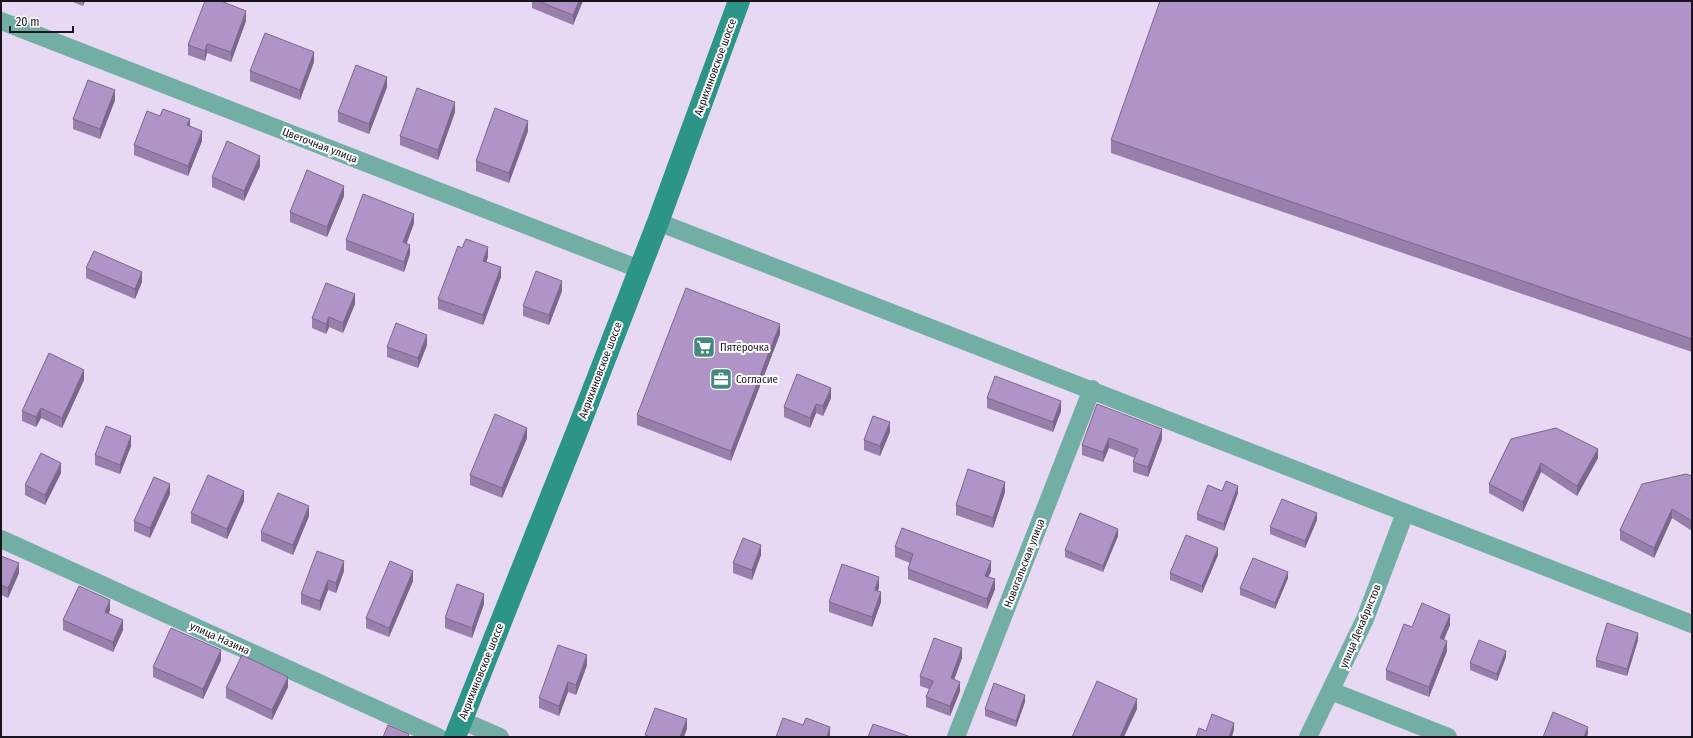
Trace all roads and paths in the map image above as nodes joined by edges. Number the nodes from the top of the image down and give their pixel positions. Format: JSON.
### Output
{"nodes":[{"id":1,"x":740,"y":1,"type":"edge"},
{"id":2,"x":1,"y":21,"type":"edge"},
{"id":3,"x":658,"y":222,"type":"junction"},
{"id":4,"x":639,"y":269,"type":"junction"},
{"id":5,"x":1092,"y":389,"type":"junction"},
{"id":6,"x":1405,"y":513,"type":"junction"},
{"id":7,"x":1,"y":539,"type":"edge"},
{"id":8,"x":1692,"y":624,"type":"edge"},
{"id":9,"x":1331,"y":691,"type":"junction"},
{"id":10,"x":458,"y":728,"type":"edge"},
{"id":11,"x":438,"y":737,"type":"edge"},
{"id":12,"x":500,"y":737,"type":"edge"},
{"id":13,"x":956,"y":737,"type":"edge"},
{"id":14,"x":1308,"y":737,"type":"edge"},
{"id":15,"x":1448,"y":737,"type":"edge"}],
"edges":[{"from":1,"to":3,"type":"main road","name":"Акрихиновское шоссе"},
{"from":2,"to":4,"type":"street","name":"Цветочная улица"},
{"from":3,"to":4,"type":"main road","name":"Акрихиновское шоссе"},
{"from":3,"to":5,"type":"street"},
{"from":4,"to":10,"type":"main road","name":"Акрихиновское шоссе"},
{"from":5,"to":6,"type":"street"},
{"from":5,"to":13,"type":"street","name":"Новогальская улица"},
{"from":6,"to":8,"type":"street"},
{"from":6,"to":9,"type":"street","name":"улица Декабристов"},
{"from":7,"to":11,"type":"street","name":"улица Назина"},
{"from":9,"to":14,"type":"street","name":"улица Декабристов"},
{"from":9,"to":15,"type":"street"},
{"from":10,"to":12,"type":"street"}]}
